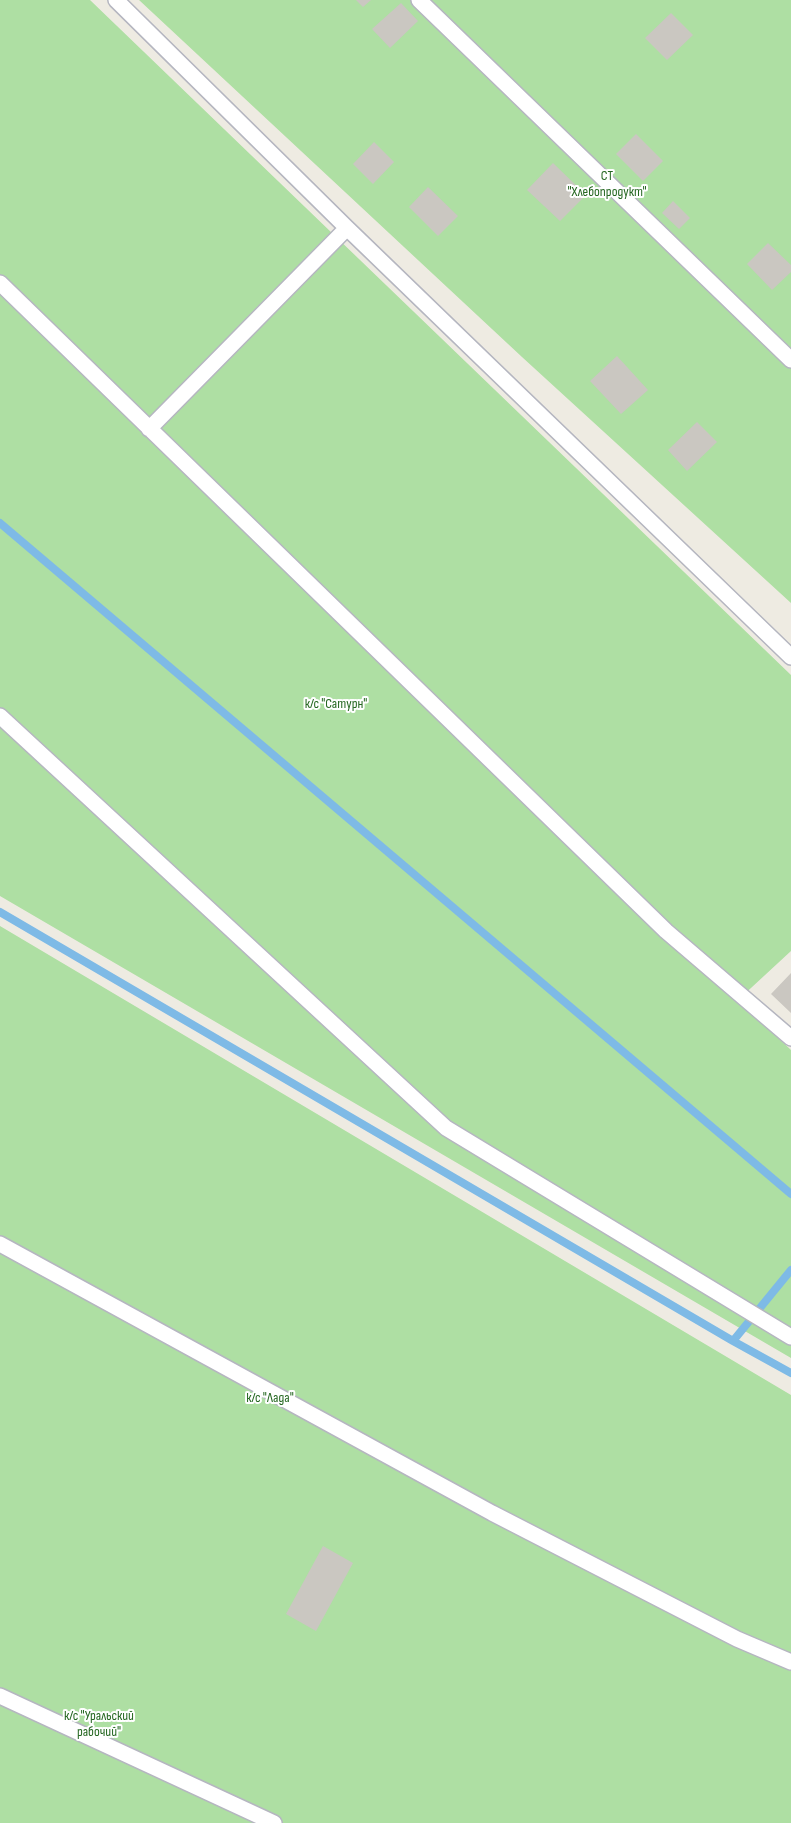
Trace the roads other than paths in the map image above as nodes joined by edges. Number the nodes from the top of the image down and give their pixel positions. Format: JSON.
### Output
{"nodes":[{"id":1,"x":116,"y":0,"type":"edge"},
{"id":2,"x":419,"y":0,"type":"edge"},
{"id":3,"x":346,"y":228,"type":"junction"},
{"id":4,"x":0,"y":282,"type":"edge"},
{"id":5,"x":791,"y":360,"type":"edge"},
{"id":6,"x":149,"y":429,"type":"junction"},
{"id":7,"x":791,"y":658,"type":"edge"},
{"id":8,"x":0,"y":716,"type":"edge"},
{"id":9,"x":791,"y":1038,"type":"edge"},
{"id":10,"x":0,"y":1244,"type":"edge"},
{"id":11,"x":791,"y":1336,"type":"edge"},
{"id":12,"x":791,"y":1662,"type":"edge"},
{"id":13,"x":0,"y":1696,"type":"edge"},
{"id":14,"x":274,"y":1823,"type":"edge"}],
"edges":[{"from":1,"to":3,"type":"lane"},
{"from":2,"to":5,"type":"lane"},
{"from":3,"to":6,"type":"lane"},
{"from":3,"to":7,"type":"lane"},
{"from":4,"to":6,"type":"lane"},
{"from":6,"to":9,"type":"lane"},
{"from":8,"to":11,"type":"lane"},
{"from":10,"to":12,"type":"lane"},
{"from":13,"to":14,"type":"lane"}]}
